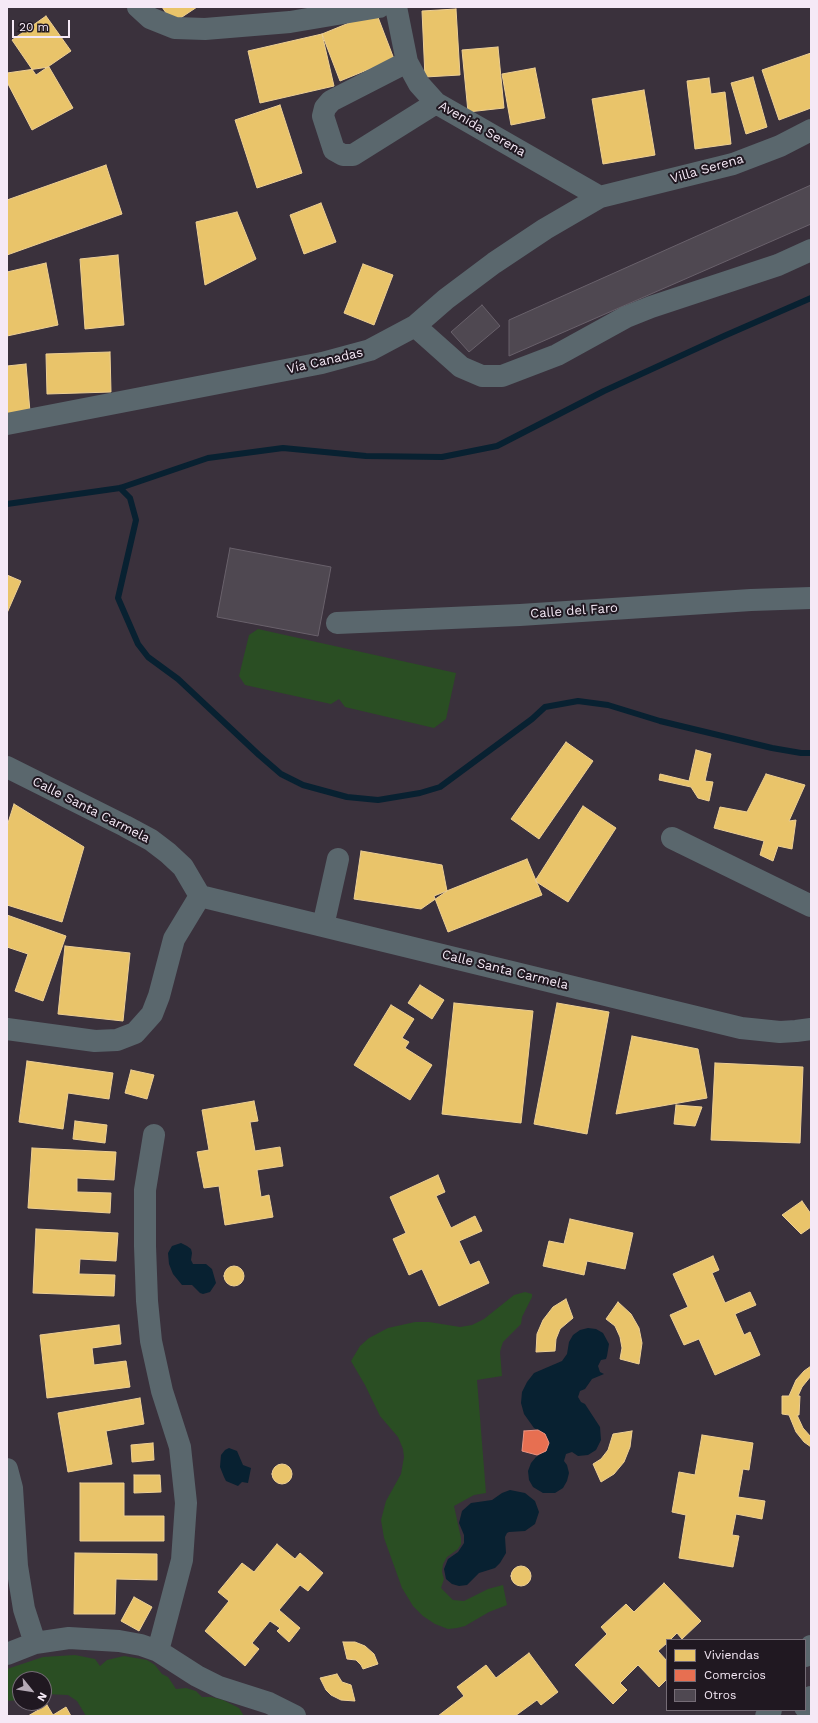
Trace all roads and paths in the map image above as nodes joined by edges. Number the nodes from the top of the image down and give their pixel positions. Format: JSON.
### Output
{"nodes":[{"id":1,"x":138,"y":7,"type":"edge"},
{"id":2,"x":379,"y":7,"type":"edge"},
{"id":3,"x":396,"y":7,"type":"edge"},
{"id":4,"x":407,"y":62,"type":"junction"},
{"id":5,"x":436,"y":103,"type":"junction"},
{"id":6,"x":811,"y":130,"type":"edge"},
{"id":7,"x":600,"y":197,"type":"junction"},
{"id":8,"x":811,"y":250,"type":"edge"},
{"id":9,"x":416,"y":326,"type":"junction"},
{"id":10,"x":7,"y":424,"type":"edge"},
{"id":11,"x":811,"y":598,"type":"edge"},
{"id":12,"x":337,"y":623,"type":"dead end"},
{"id":13,"x":7,"y":767,"type":"edge"},
{"id":14,"x":672,"y":838,"type":"dead end"},
{"id":15,"x":338,"y":859,"type":"dead end"},
{"id":16,"x":200,"y":896,"type":"junction"},
{"id":17,"x":811,"y":906,"type":"edge"},
{"id":18,"x":323,"y":926,"type":"junction"},
{"id":19,"x":7,"y":1029,"type":"edge"},
{"id":20,"x":811,"y":1029,"type":"edge"},
{"id":21,"x":154,"y":1135,"type":"dead end"},
{"id":22,"x":7,"y":1469,"type":"edge"},
{"id":23,"x":35,"y":1643,"type":"junction"},
{"id":24,"x":158,"y":1651,"type":"junction"},
{"id":25,"x":7,"y":1654,"type":"edge"},
{"id":26,"x":295,"y":1716,"type":"edge"}],
"edges":[{"from":1,"to":2,"type":"street"},
{"from":3,"to":4,"type":"street","name":"Avenida Serena"},
{"from":4,"to":5,"type":"street","name":"Avenida Serena"},
{"from":4,"to":5,"type":"street"},
{"from":5,"to":7,"type":"street","name":"Avenida Serena"},
{"from":6,"to":7,"type":"street","name":"Villa Serena"},
{"from":7,"to":9,"type":"street","name":"Vía Canadas"},
{"from":8,"to":9,"type":"street"},
{"from":9,"to":10,"type":"street","name":"Vía Canadas"},
{"from":11,"to":12,"type":"street","name":"Calle del Faro"},
{"from":13,"to":16,"type":"street","name":"Calle Santa Carmela"},
{"from":14,"to":17,"type":"street"},
{"from":15,"to":18,"type":"street"},
{"from":16,"to":18,"type":"street","name":"Calle Santa Carmela"},
{"from":16,"to":19,"type":"street"},
{"from":18,"to":20,"type":"street","name":"Calle Santa Carmela"},
{"from":21,"to":24,"type":"street"},
{"from":22,"to":23,"type":"street"},
{"from":23,"to":24,"type":"street"},
{"from":23,"to":25,"type":"street"},
{"from":24,"to":26,"type":"street"}]}
